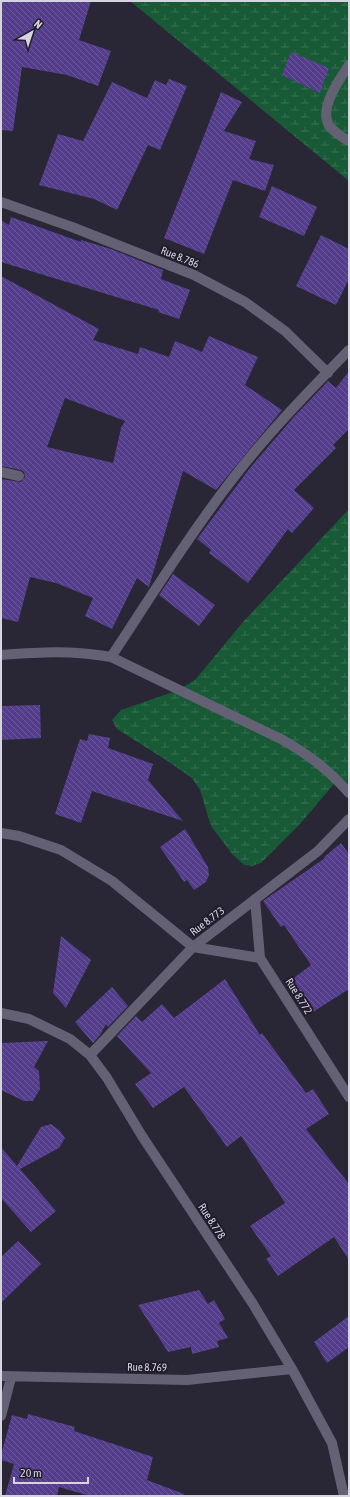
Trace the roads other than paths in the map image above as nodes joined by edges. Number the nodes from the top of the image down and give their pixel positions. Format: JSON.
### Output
{"nodes":[{"id":1,"x":349,"y":65,"type":"edge"},
{"id":2,"x":349,"y":141,"type":"edge"},
{"id":3,"x":1,"y":202,"type":"edge"},
{"id":4,"x":349,"y":350,"type":"edge"},
{"id":5,"x":328,"y":373,"type":"junction"},
{"id":6,"x":1,"y":472,"type":"edge"},
{"id":7,"x":19,"y":476,"type":"dead end"},
{"id":8,"x":1,"y":655,"type":"edge"},
{"id":9,"x":111,"y":657,"type":"junction"},
{"id":10,"x":349,"y":793,"type":"edge"},
{"id":11,"x":349,"y":819,"type":"edge"},
{"id":12,"x":1,"y":833,"type":"edge"},
{"id":13,"x":256,"y":899,"type":"junction"},
{"id":14,"x":193,"y":947,"type":"junction"},
{"id":15,"x":260,"y":958,"type":"junction"},
{"id":16,"x":1,"y":1013,"type":"edge"},
{"id":17,"x":90,"y":1055,"type":"junction"},
{"id":18,"x":349,"y":1098,"type":"edge"},
{"id":19,"x":292,"y":1368,"type":"junction"},
{"id":20,"x":6,"y":1377,"type":"edge"},
{"id":21,"x":1,"y":1416,"type":"edge"},
{"id":22,"x":344,"y":1496,"type":"edge"}],
"edges":[{"from":1,"to":2,"type":"street"},
{"from":3,"to":5,"type":"street","name":"Rue 8.786"},
{"from":4,"to":5,"type":"street"},
{"from":5,"to":9,"type":"street"},
{"from":6,"to":7,"type":"street"},
{"from":8,"to":9,"type":"street"},
{"from":9,"to":10,"type":"street"},
{"from":11,"to":13,"type":"street","name":"Rue 8.773"},
{"from":12,"to":14,"type":"street"},
{"from":13,"to":14,"type":"street","name":"Rue 8.773"},
{"from":13,"to":15,"type":"street","name":"Rue 8.772"},
{"from":14,"to":15,"type":"street"},
{"from":14,"to":17,"type":"street","name":"Rue 8.773"},
{"from":15,"to":18,"type":"street","name":"Rue 8.772"},
{"from":16,"to":17,"type":"street","name":"Rue 8.778"},
{"from":17,"to":19,"type":"street","name":"Rue 8.778"},
{"from":19,"to":20,"type":"street","name":"Rue 8.769"},
{"from":19,"to":22,"type":"street","name":"Rue 8.778"},
{"from":20,"to":21,"type":"street"}]}
